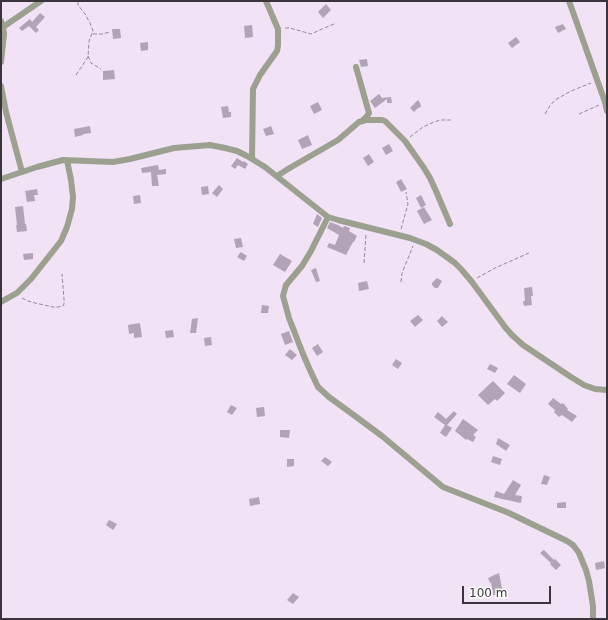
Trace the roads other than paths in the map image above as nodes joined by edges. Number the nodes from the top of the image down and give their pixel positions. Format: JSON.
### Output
{"nodes":[{"id":1,"x":41,"y":1,"type":"edge"},
{"id":2,"x":266,"y":1,"type":"edge"},
{"id":3,"x":569,"y":1,"type":"edge"},
{"id":4,"x":2,"y":24,"type":"edge"},
{"id":5,"x":1,"y":62,"type":"edge"},
{"id":6,"x":356,"y":67,"type":"dead end"},
{"id":7,"x":1,"y":86,"type":"edge"},
{"id":8,"x":607,"y":111,"type":"edge"},
{"id":9,"x":362,"y":121,"type":"junction"},
{"id":10,"x":252,"y":159,"type":"junction"},
{"id":11,"x":67,"y":160,"type":"junction"},
{"id":12,"x":22,"y":172,"type":"junction"},
{"id":13,"x":277,"y":176,"type":"junction"},
{"id":14,"x":1,"y":180,"type":"edge"},
{"id":15,"x":328,"y":217,"type":"junction"},
{"id":16,"x":450,"y":224,"type":"dead end"},
{"id":17,"x":1,"y":302,"type":"edge"},
{"id":18,"x":607,"y":390,"type":"edge"},
{"id":19,"x":592,"y":619,"type":"edge"}],
"edges":[{"from":1,"to":4,"type":"street"},
{"from":2,"to":10,"type":"street"},
{"from":3,"to":8,"type":"street"},
{"from":4,"to":5,"type":"street"},
{"from":6,"to":9,"type":"street"},
{"from":7,"to":12,"type":"street"},
{"from":9,"to":13,"type":"street"},
{"from":9,"to":16,"type":"street"},
{"from":10,"to":11,"type":"street"},
{"from":10,"to":13,"type":"street"},
{"from":11,"to":12,"type":"street"},
{"from":11,"to":17,"type":"street"},
{"from":12,"to":14,"type":"street"},
{"from":13,"to":15,"type":"street"},
{"from":15,"to":18,"type":"street"},
{"from":15,"to":19,"type":"street"}]}
